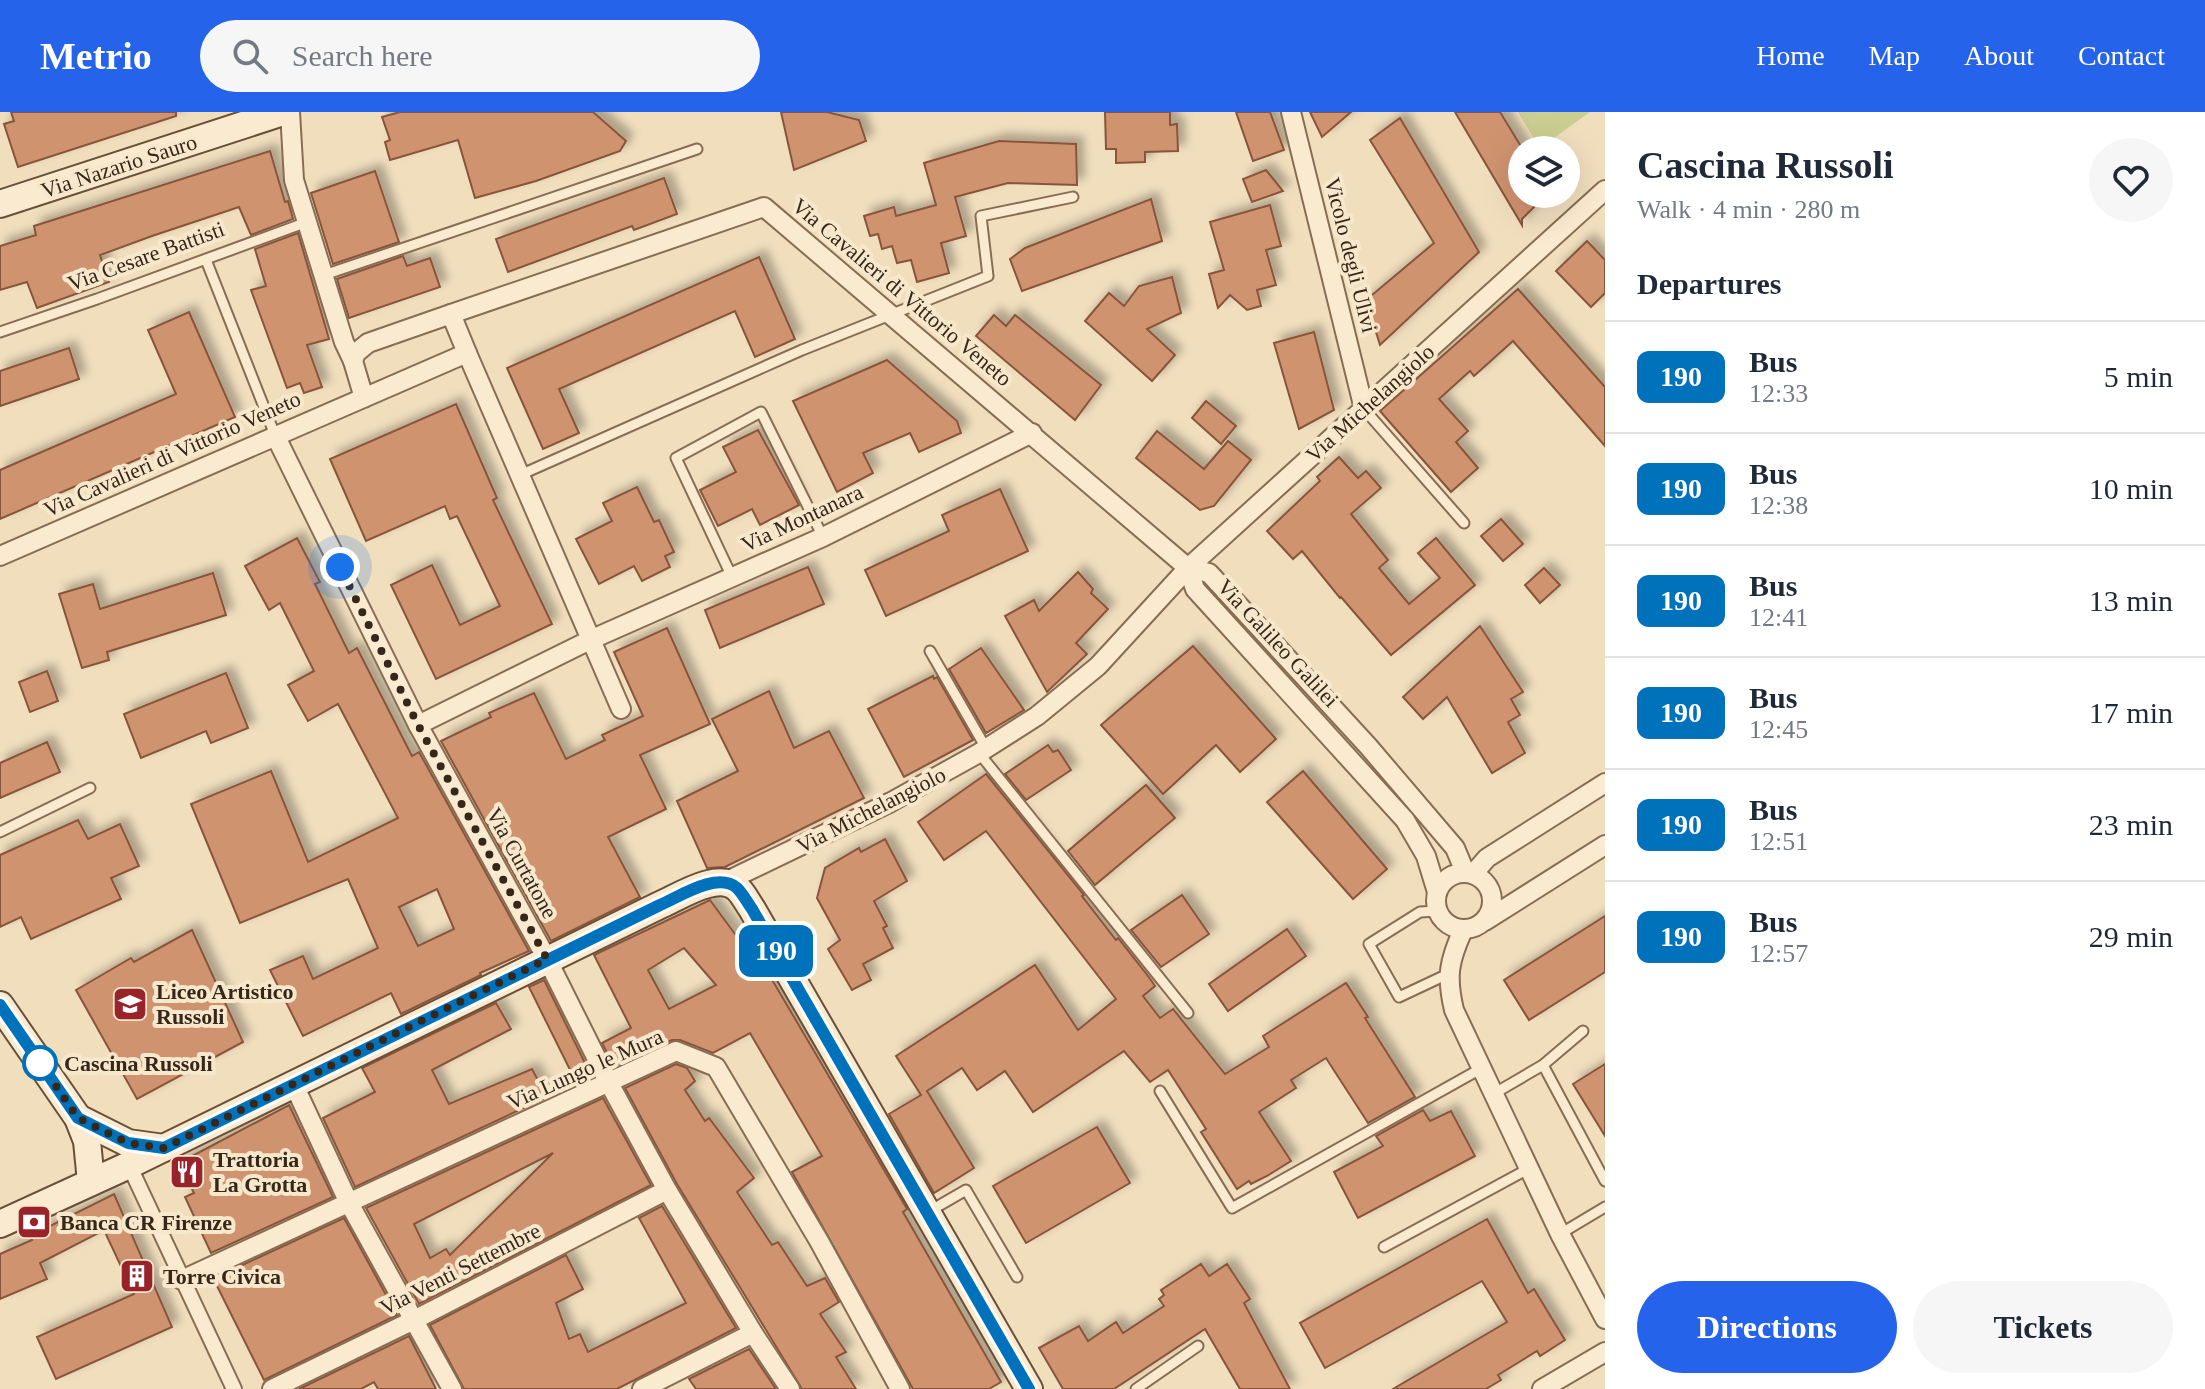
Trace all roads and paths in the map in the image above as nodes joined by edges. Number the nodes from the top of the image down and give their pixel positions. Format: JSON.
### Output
{"nodes":[{"id":1,"x":283,"y":112,"type":"edge"},
{"id":2,"x":290,"y":112,"type":"edge"},
{"id":3,"x":1291,"y":112,"type":"edge"},
{"id":4,"x":697,"y":149,"type":"dead end"},
{"id":5,"x":1605,"y":190,"type":"edge"},
{"id":6,"x":1073,"y":197,"type":"dead end"},
{"id":7,"x":0,"y":204,"type":"edge"},
{"id":8,"x":307,"y":222,"type":"junction"},
{"id":9,"x":206,"y":260,"type":"junction"},
{"id":10,"x":324,"y":275,"type":"junction"},
{"id":11,"x":891,"y":313,"type":"junction"},
{"id":12,"x":451,"y":314,"type":"junction"},
{"id":13,"x":0,"y":332,"type":"edge"},
{"id":14,"x":467,"y":353,"type":"junction"},
{"id":15,"x":353,"y":361,"type":"junction"},
{"id":16,"x":364,"y":398,"type":"junction"},
{"id":17,"x":1364,"y":409,"type":"junction"},
{"id":18,"x":1032,"y":433,"type":"junction"},
{"id":19,"x":275,"y":435,"type":"junction"},
{"id":20,"x":520,"y":475,"type":"junction"},
{"id":21,"x":1464,"y":523,"type":"dead end"},
{"id":22,"x":823,"y":537,"type":"junction"},
{"id":23,"x":0,"y":556,"type":"edge"},
{"id":24,"x":1188,"y":568,"type":"junction"},
{"id":25,"x":732,"y":577,"type":"junction"},
{"id":26,"x":590,"y":640,"type":"junction"},
{"id":27,"x":930,"y":651,"type":"dead end"},
{"id":28,"x":621,"y":709,"type":"dead end"},
{"id":29,"x":418,"y":725,"type":"junction"},
{"id":30,"x":982,"y":751,"type":"junction"},
{"id":31,"x":1605,"y":783,"type":"edge"},
{"id":32,"x":90,"y":788,"type":"dead end"},
{"id":33,"x":0,"y":832,"type":"edge"},
{"id":34,"x":1605,"y":845,"type":"edge"},
{"id":35,"x":1469,"y":873,"type":"junction"},
{"id":36,"x":725,"y":882,"type":"junction"},
{"id":37,"x":1437,"y":902,"type":"junction"},
{"id":38,"x":1483,"y":923,"type":"junction"},
{"id":39,"x":1463,"y":930,"type":"junction"},
{"id":40,"x":547,"y":959,"type":"junction"},
{"id":41,"x":1448,"y":974,"type":"junction"},
{"id":42,"x":0,"y":1005,"type":"edge"},
{"id":43,"x":1188,"y":1013,"type":"dead end"},
{"id":44,"x":1583,"y":1031,"type":"dead end"},
{"id":45,"x":1543,"y":1065,"type":"junction"},
{"id":46,"x":1482,"y":1068,"type":"junction"},
{"id":47,"x":609,"y":1083,"type":"junction"},
{"id":48,"x":294,"y":1085,"type":"junction"},
{"id":49,"x":1160,"y":1091,"type":"dead end"},
{"id":50,"x":1495,"y":1093,"type":"junction"},
{"id":51,"x":78,"y":1118,"type":"junction"},
{"id":52,"x":164,"y":1148,"type":"junction"},
{"id":53,"x":129,"y":1165,"type":"junction"},
{"id":54,"x":1530,"y":1168,"type":"junction"},
{"id":55,"x":1605,"y":1181,"type":"edge"},
{"id":56,"x":91,"y":1182,"type":"junction"},
{"id":57,"x":667,"y":1190,"type":"junction"},
{"id":58,"x":349,"y":1203,"type":"junction"},
{"id":59,"x":1605,"y":1207,"type":"edge"},
{"id":60,"x":928,"y":1212,"type":"junction"},
{"id":61,"x":0,"y":1224,"type":"edge"},
{"id":62,"x":1560,"y":1234,"type":"junction"},
{"id":63,"x":1384,"y":1247,"type":"dead end"},
{"id":64,"x":1017,"y":1277,"type":"dead end"},
{"id":65,"x":182,"y":1280,"type":"junction"},
{"id":66,"x":1605,"y":1319,"type":"edge"},
{"id":67,"x":414,"y":1320,"type":"junction"},
{"id":68,"x":753,"y":1333,"type":"junction"},
{"id":69,"x":1198,"y":1346,"type":"dead end"},
{"id":70,"x":1605,"y":1352,"type":"edge"},
{"id":71,"x":234,"y":1389,"type":"edge"},
{"id":72,"x":272,"y":1389,"type":"edge"},
{"id":73,"x":452,"y":1389,"type":"edge"},
{"id":74,"x":642,"y":1389,"type":"edge"},
{"id":75,"x":790,"y":1389,"type":"edge"},
{"id":76,"x":900,"y":1389,"type":"edge"},
{"id":77,"x":1029,"y":1389,"type":"edge"},
{"id":78,"x":1136,"y":1389,"type":"edge"},
{"id":79,"x":1542,"y":1389,"type":"edge"}],
"edges":[{"from":1,"to":7,"type":"main road","name":"Via Nazario Sauro"},
{"from":2,"to":8,"type":"street"},
{"from":3,"to":17,"type":"street","name":"Vicolo degli Ulivi"},
{"from":4,"to":10,"type":"lane"},
{"from":5,"to":17,"type":"street","name":"Via Michelangiolo"},
{"from":6,"to":11,"type":"lane"},
{"from":8,"to":9,"type":"lane","name":"Via Cesare Battisti"},
{"from":8,"to":10,"type":"street"},
{"from":9,"to":13,"type":"lane","name":"Via Cesare Battisti"},
{"from":9,"to":19,"type":"lane"},
{"from":10,"to":15,"type":"street"},
{"from":11,"to":12,"type":"street","name":"Via Cavalieri di Vittorio Veneto"},
{"from":11,"to":18,"type":"street","name":"Via Cavalieri di Vittorio Veneto"},
{"from":11,"to":20,"type":"lane"},
{"from":12,"to":14,"type":"street"},
{"from":12,"to":15,"type":"street","name":"Via Cavalieri di Vittorio Veneto"},
{"from":14,"to":16,"type":"street","name":"Via Cavalieri di Vittorio Veneto"},
{"from":14,"to":20,"type":"street"},
{"from":15,"to":16,"type":"street"},
{"from":16,"to":19,"type":"street","name":"Via Cavalieri di Vittorio Veneto"},
{"from":17,"to":21,"type":"lane"},
{"from":17,"to":24,"type":"street","name":"Via Michelangiolo"},
{"from":18,"to":22,"type":"street","name":"Via Montanara"},
{"from":18,"to":24,"type":"street","name":"Via Cavalieri di Vittorio Veneto"},
{"from":19,"to":23,"type":"street","name":"Via Cavalieri di Vittorio Veneto"},
{"from":19,"to":29,"type":"street","name":"Via Curtatone"},
{"from":20,"to":26,"type":"street"},
{"from":22,"to":25,"type":"street","name":"Via Montanara"},
{"from":22,"to":25,"type":"lane"},
{"from":24,"to":30,"type":"street","name":"Via Michelangiolo"},
{"from":24,"to":35,"type":"street","name":"Via Galileo Galilei"},
{"from":24,"to":37,"type":"street","name":"Via Galileo Galilei"},
{"from":25,"to":26,"type":"street","name":"Via Montanara"},
{"from":26,"to":28,"type":"street"},
{"from":26,"to":29,"type":"street","name":"Via Montanara"},
{"from":27,"to":30,"type":"lane"},
{"from":29,"to":40,"type":"street","name":"Via Curtatone"},
{"from":30,"to":36,"type":"street","name":"Via Michelangiolo"},
{"from":30,"to":43,"type":"lane"},
{"from":31,"to":35,"type":"street"},
{"from":32,"to":33,"type":"lane"},
{"from":34,"to":38,"type":"street"},
{"from":35,"to":37,"type":"street"},
{"from":35,"to":38,"type":"street","name":"Via Galileo Galilei"},
{"from":36,"to":40,"type":"main road","name":"Via Michelangiolo"},
{"from":36,"to":60,"type":"main road"},
{"from":37,"to":39,"type":"street"},
{"from":37,"to":41,"type":"lane"},
{"from":38,"to":39,"type":"street"},
{"from":39,"to":41,"type":"street"},
{"from":40,"to":47,"type":"street","name":"Via Curtatone"},
{"from":40,"to":48,"type":"main road","name":"Via Michelangiolo"},
{"from":41,"to":46,"type":"street"},
{"from":42,"to":51,"type":"main road"},
{"from":44,"to":45,"type":"lane"},
{"from":45,"to":50,"type":"lane"},
{"from":45,"to":55,"type":"lane"},
{"from":46,"to":49,"type":"lane"},
{"from":46,"to":50,"type":"street"},
{"from":47,"to":57,"type":"street","name":"Via Curtatone"},
{"from":47,"to":58,"type":"street","name":"Via Lungo le Mura"},
{"from":47,"to":76,"type":"street","name":"Via Lungo le Mura"},
{"from":48,"to":52,"type":"main road","name":"Via Michelangiolo"},
{"from":48,"to":58,"type":"street"},
{"from":50,"to":54,"type":"street"},
{"from":51,"to":52,"type":"main road"},
{"from":51,"to":56,"type":"main road"},
{"from":52,"to":53,"type":"main road","name":"Via Michelangiolo"},
{"from":53,"to":56,"type":"main road","name":"Via Michelangiolo"},
{"from":53,"to":65,"type":"street"},
{"from":54,"to":62,"type":"street"},
{"from":54,"to":63,"type":"lane"},
{"from":56,"to":61,"type":"main road","name":"Via Michelangiolo"},
{"from":57,"to":67,"type":"street","name":"Via Venti Settembre"},
{"from":57,"to":68,"type":"street","name":"Via Curtatone"},
{"from":58,"to":65,"type":"street","name":"Via Lungo le Mura"},
{"from":58,"to":67,"type":"street"},
{"from":59,"to":62,"type":"lane"},
{"from":60,"to":64,"type":"lane"},
{"from":60,"to":77,"type":"main road"},
{"from":62,"to":66,"type":"street"},
{"from":65,"to":71,"type":"street"},
{"from":67,"to":72,"type":"street","name":"Via Venti Settembre"},
{"from":67,"to":73,"type":"street"},
{"from":68,"to":74,"type":"street"},
{"from":68,"to":75,"type":"street","name":"Via Curtatone"},
{"from":69,"to":78,"type":"lane"},
{"from":70,"to":79,"type":"street"}]}
